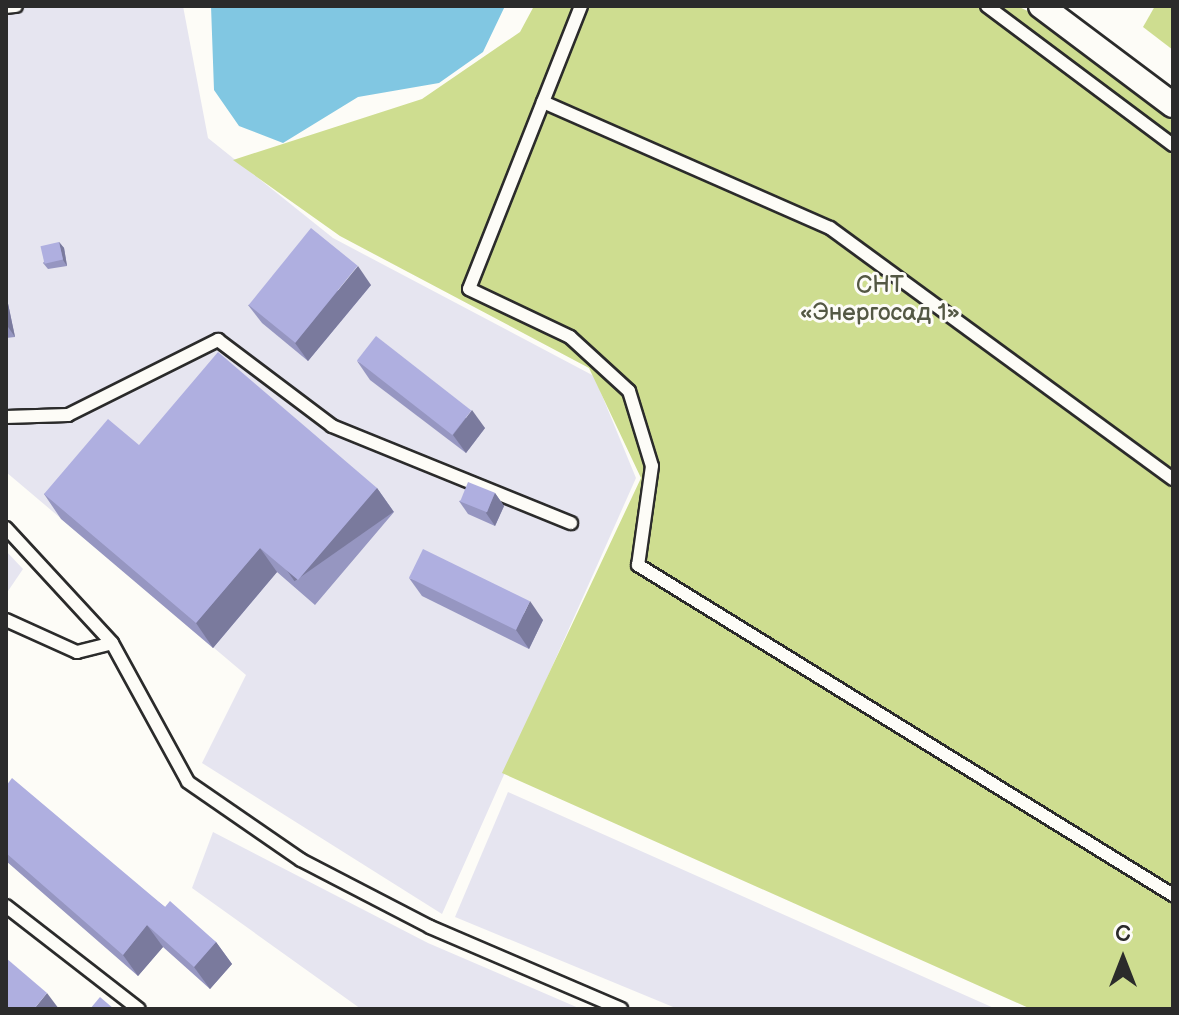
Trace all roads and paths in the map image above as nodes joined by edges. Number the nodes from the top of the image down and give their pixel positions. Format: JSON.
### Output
{"nodes":[{"id":1,"x":16,"y":6,"type":"edge"},
{"id":2,"x":581,"y":6,"type":"edge"},
{"id":3,"x":987,"y":6,"type":"edge"},
{"id":4,"x":1041,"y":6,"type":"edge"},
{"id":5,"x":6,"y":7,"type":"edge"},
{"id":6,"x":543,"y":102,"type":"junction"},
{"id":7,"x":1173,"y":105,"type":"edge"},
{"id":8,"x":1173,"y":145,"type":"edge"},
{"id":9,"x":6,"y":417,"type":"edge"},
{"id":10,"x":1173,"y":479,"type":"edge"},
{"id":11,"x":571,"y":523,"type":"dead end"},
{"id":12,"x":6,"y":528,"type":"edge"},
{"id":13,"x":6,"y":620,"type":"edge"},
{"id":14,"x":112,"y":643,"type":"junction"},
{"id":15,"x":1173,"y":895,"type":"edge"},
{"id":16,"x":6,"y":906,"type":"edge"},
{"id":17,"x":139,"y":1009,"type":"edge"},
{"id":18,"x":621,"y":1009,"type":"edge"}],
"edges":[{"from":1,"to":5,"type":"lane"},
{"from":2,"to":6,"type":"lane"},
{"from":3,"to":8,"type":"lane"},
{"from":4,"to":7,"type":"street"},
{"from":6,"to":10,"type":"lane"},
{"from":6,"to":15,"type":"lane"},
{"from":9,"to":11,"type":"lane"},
{"from":12,"to":14,"type":"lane"},
{"from":13,"to":14,"type":"lane"},
{"from":14,"to":18,"type":"lane"},
{"from":16,"to":17,"type":"lane"}]}
